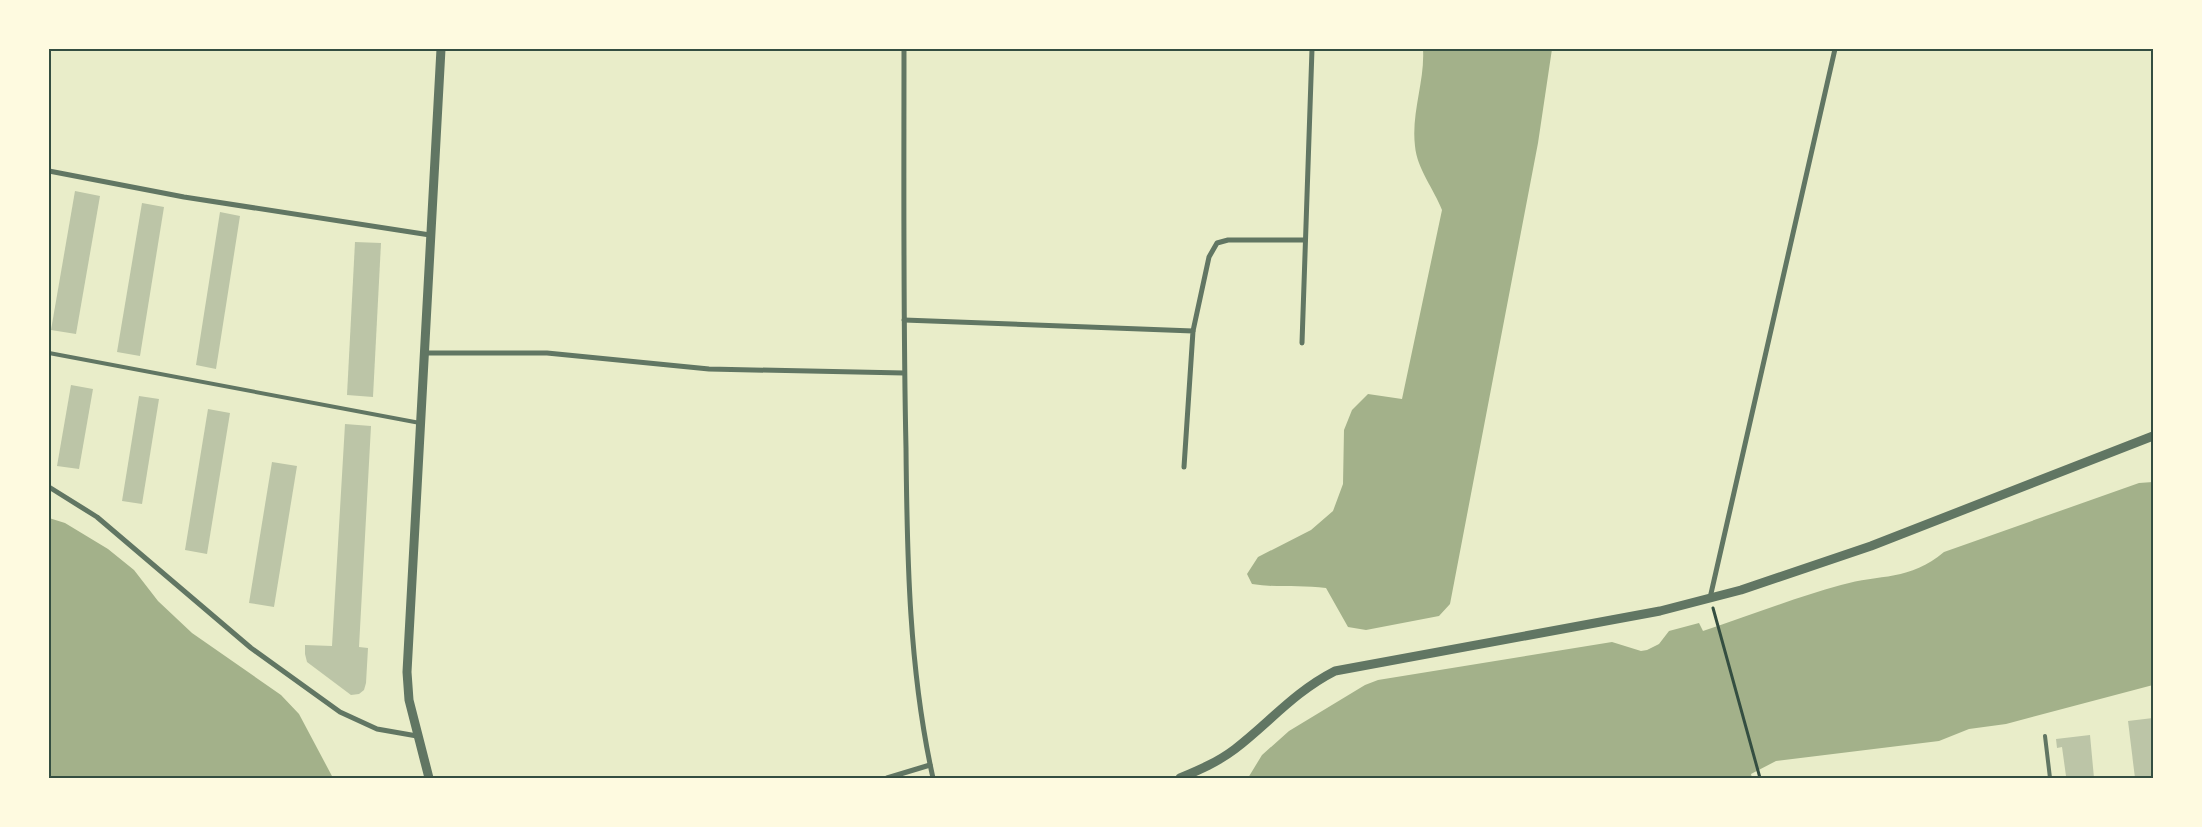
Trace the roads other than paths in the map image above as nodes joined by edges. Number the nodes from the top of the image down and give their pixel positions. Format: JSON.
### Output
{"nodes":[{"id":1,"x":441,"y":49,"type":"edge"},
{"id":2,"x":904,"y":49,"type":"edge"},
{"id":3,"x":1312,"y":49,"type":"edge"},
{"id":4,"x":1836,"y":49,"type":"edge"},
{"id":5,"x":49,"y":171,"type":"edge"},
{"id":6,"x":430,"y":235,"type":"junction"},
{"id":7,"x":1306,"y":240,"type":"junction"},
{"id":8,"x":904,"y":320,"type":"junction"},
{"id":9,"x":1193,"y":331,"type":"junction"},
{"id":10,"x":1302,"y":342,"type":"dead end"},
{"id":11,"x":49,"y":353,"type":"edge"},
{"id":12,"x":424,"y":353,"type":"junction"},
{"id":13,"x":904,"y":373,"type":"junction"},
{"id":14,"x":420,"y":423,"type":"junction"},
{"id":15,"x":2153,"y":436,"type":"edge"},
{"id":16,"x":1184,"y":466,"type":"dead end"},
{"id":17,"x":49,"y":487,"type":"edge"},
{"id":18,"x":1710,"y":598,"type":"junction"},
{"id":19,"x":417,"y":736,"type":"junction"},
{"id":20,"x":2045,"y":736,"type":"dead end"},
{"id":21,"x":930,"y":765,"type":"junction"},
{"id":22,"x":429,"y":778,"type":"edge"},
{"id":23,"x":887,"y":778,"type":"edge"},
{"id":24,"x":933,"y":778,"type":"edge"},
{"id":25,"x":1180,"y":778,"type":"edge"},
{"id":26,"x":2050,"y":778,"type":"edge"}],
"edges":[{"from":1,"to":6,"type":"street"},
{"from":2,"to":8,"type":"street"},
{"from":3,"to":7,"type":"street"},
{"from":4,"to":18,"type":"street"},
{"from":5,"to":6,"type":"street"},
{"from":6,"to":12,"type":"street"},
{"from":7,"to":9,"type":"street"},
{"from":7,"to":10,"type":"street"},
{"from":8,"to":9,"type":"street"},
{"from":8,"to":13,"type":"street"},
{"from":9,"to":16,"type":"street"},
{"from":11,"to":14,"type":"lane"},
{"from":12,"to":13,"type":"street"},
{"from":12,"to":14,"type":"street"},
{"from":13,"to":21,"type":"street"},
{"from":14,"to":19,"type":"street"},
{"from":15,"to":18,"type":"street"},
{"from":17,"to":19,"type":"street"},
{"from":18,"to":25,"type":"street"},
{"from":19,"to":22,"type":"street"},
{"from":20,"to":26,"type":"lane"},
{"from":21,"to":23,"type":"street"},
{"from":21,"to":24,"type":"street"}]}
